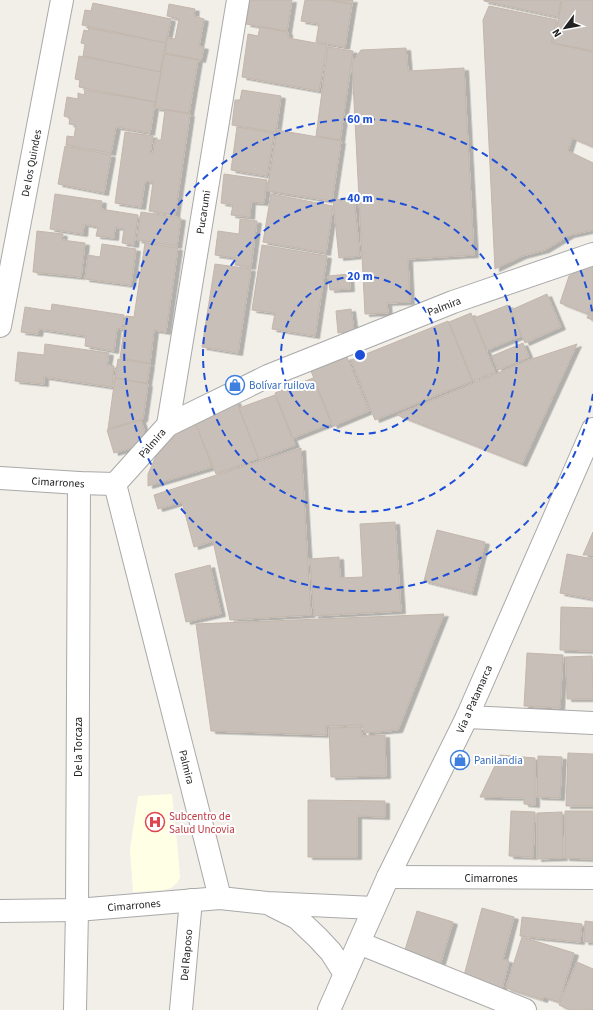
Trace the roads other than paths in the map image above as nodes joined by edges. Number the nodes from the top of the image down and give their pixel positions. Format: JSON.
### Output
{"nodes":[{"id":1,"x":62,"y":0,"type":"edge"},
{"id":2,"x":238,"y":0,"type":"edge"},
{"id":3,"x":593,"y":254,"type":"edge"},
{"id":4,"x":0,"y":326,"type":"edge"},
{"id":5,"x":168,"y":425,"type":"junction"},
{"id":6,"x":593,"y":429,"type":"edge"},
{"id":7,"x":0,"y":478,"type":"edge"},
{"id":8,"x":79,"y":483,"type":"junction"},
{"id":9,"x":115,"y":484,"type":"junction"},
{"id":10,"x":467,"y":717,"type":"junction"},
{"id":11,"x":593,"y":723,"type":"edge"},
{"id":12,"x":388,"y":878,"type":"junction"},
{"id":13,"x":593,"y":878,"type":"edge"},
{"id":14,"x":220,"y":898,"type":"junction"},
{"id":15,"x":191,"y":900,"type":"junction"},
{"id":16,"x":267,"y":903,"type":"junction"},
{"id":17,"x":374,"y":908,"type":"junction"},
{"id":18,"x":0,"y":910,"type":"edge"},
{"id":19,"x":77,"y":910,"type":"junction"},
{"id":20,"x":359,"y":943,"type":"junction"},
{"id":21,"x":345,"y":974,"type":"junction"},
{"id":22,"x":488,"y":1003,"type":"edge"},
{"id":23,"x":75,"y":1010,"type":"edge"},
{"id":24,"x":181,"y":1010,"type":"edge"},
{"id":25,"x":329,"y":1010,"type":"edge"},
{"id":26,"x":525,"y":1010,"type":"edge"}],
"edges":[{"from":1,"to":4,"type":"street","name":"De los Quindes"},
{"from":2,"to":5,"type":"street","name":"Pucarumi"},
{"from":3,"to":5,"type":"street","name":"Palmira"},
{"from":5,"to":9,"type":"street","name":"Palmira"},
{"from":6,"to":10,"type":"street","name":"Vía a Patamarca"},
{"from":7,"to":8,"type":"street","name":"Cimarrones"},
{"from":8,"to":9,"type":"street","name":"Cimarrones"},
{"from":8,"to":19,"type":"street","name":"De la Torcaza"},
{"from":9,"to":14,"type":"street","name":"Palmira"},
{"from":10,"to":11,"type":"street"},
{"from":10,"to":12,"type":"street","name":"Vía a Patamarca"},
{"from":12,"to":13,"type":"street","name":"Cimarrones"},
{"from":12,"to":17,"type":"street","name":"Vía a Patamarca"},
{"from":14,"to":15,"type":"street","name":"Cimarrones"},
{"from":14,"to":16,"type":"street","name":"Cimarrones"},
{"from":15,"to":19,"type":"street","name":"Cimarrones"},
{"from":15,"to":24,"type":"street","name":"Del Raposo"},
{"from":16,"to":17,"type":"street","name":"Cimarrones"},
{"from":16,"to":21,"type":"street","name":"Cimarrones"},
{"from":17,"to":20,"type":"street","name":"Vía a Patamarca"},
{"from":18,"to":19,"type":"street","name":"Cimarrones"},
{"from":19,"to":23,"type":"street","name":"De la Torcaza"},
{"from":20,"to":21,"type":"street","name":"Vía a Patamarca"},
{"from":20,"to":22,"type":"street"},
{"from":21,"to":25,"type":"street","name":"Vía a Patamarca"},
{"from":22,"to":26,"type":"street"}]}
